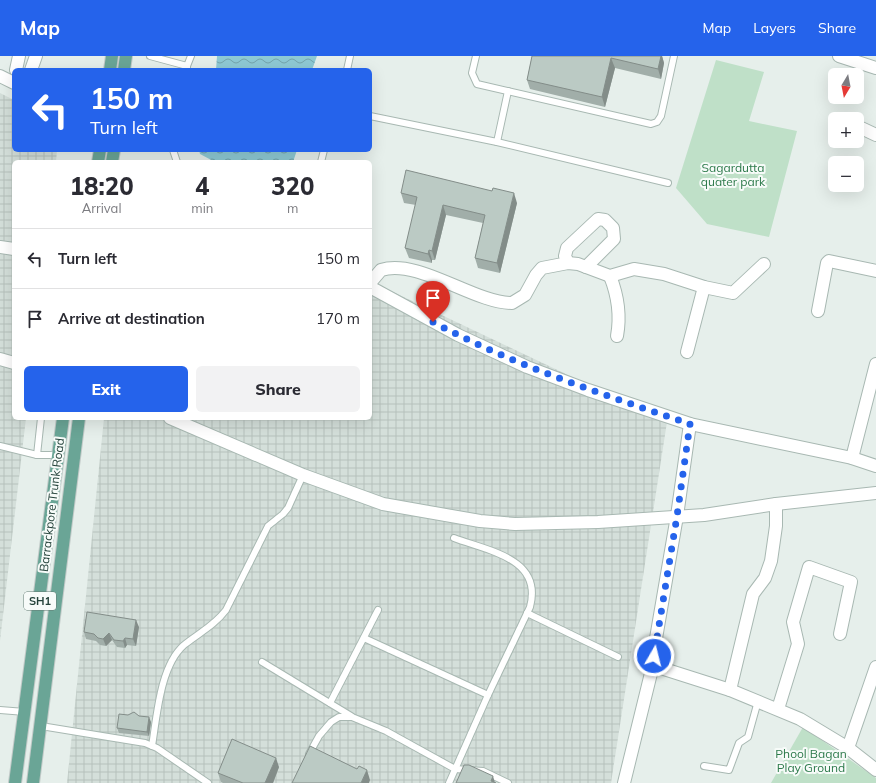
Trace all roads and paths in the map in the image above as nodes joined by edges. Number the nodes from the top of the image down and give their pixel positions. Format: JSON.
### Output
{"nodes":[{"id":1,"x":19,"y":56,"type":"edge"},
{"id":2,"x":36,"y":56,"type":"edge"},
{"id":3,"x":112,"y":56,"type":"edge"},
{"id":4,"x":126,"y":56,"type":"edge"},
{"id":5,"x":150,"y":56,"type":"edge"},
{"id":6,"x":191,"y":56,"type":"edge"},
{"id":7,"x":350,"y":56,"type":"edge"},
{"id":8,"x":476,"y":56,"type":"edge"},
{"id":9,"x":674,"y":56,"type":"edge"},
{"id":10,"x":839,"y":56,"type":"edge"},
{"id":11,"x":16,"y":68,"type":"edge"},
{"id":12,"x":32,"y":68,"type":"edge"},
{"id":13,"x":110,"y":68,"type":"edge"},
{"id":14,"x":124,"y":68,"type":"edge"},
{"id":15,"x":187,"y":68,"type":"edge"},
{"id":16,"x":347,"y":68,"type":"edge"},
{"id":17,"x":876,"y":68,"type":"edge"},
{"id":18,"x":0,"y":76,"type":"edge"},
{"id":19,"x":12,"y":82,"type":"edge"},
{"id":20,"x":508,"y":91,"type":"junction"},
{"id":21,"x":372,"y":116,"type":"edge"},
{"id":22,"x":864,"y":129,"type":"edge"},
{"id":23,"x":876,"y":135,"type":"edge"},
{"id":24,"x":497,"y":142,"type":"junction"},
{"id":25,"x":112,"y":152,"type":"edge"},
{"id":26,"x":104,"y":159,"type":"edge"},
{"id":27,"x":668,"y":183,"type":"dead end"},
{"id":28,"x":0,"y":247,"type":"edge"},
{"id":29,"x":12,"y":249,"type":"edge"},
{"id":30,"x":568,"y":263,"type":"junction"},
{"id":31,"x":764,"y":264,"type":"dead end"},
{"id":32,"x":586,"y":267,"type":"junction"},
{"id":33,"x":876,"y":271,"type":"edge"},
{"id":34,"x":610,"y":276,"type":"junction"},
{"id":35,"x":372,"y":281,"type":"edge"},
{"id":36,"x":704,"y":287,"type":"junction"},
{"id":37,"x":372,"y":288,"type":"edge"},
{"id":38,"x":818,"y":311,"type":"dead end"},
{"id":39,"x":617,"y":336,"type":"dead end"},
{"id":40,"x":687,"y":352,"type":"dead end"},
{"id":41,"x":0,"y":360,"type":"edge"},
{"id":42,"x":12,"y":363,"type":"edge"},
{"id":43,"x":876,"y":364,"type":"edge"},
{"id":44,"x":41,"y":420,"type":"edge"},
{"id":45,"x":63,"y":420,"type":"edge"},
{"id":46,"x":79,"y":420,"type":"edge"},
{"id":47,"x":175,"y":420,"type":"edge"},
{"id":48,"x":690,"y":424,"type":"junction"},
{"id":49,"x":0,"y":446,"type":"edge"},
{"id":50,"x":37,"y":455,"type":"junction"},
{"id":51,"x":58,"y":455,"type":"junction"},
{"id":52,"x":852,"y":458,"type":"junction"},
{"id":53,"x":876,"y":466,"type":"edge"},
{"id":54,"x":303,"y":475,"type":"junction"},
{"id":55,"x":876,"y":492,"type":"edge"},
{"id":56,"x":776,"y":504,"type":"junction"},
{"id":57,"x":677,"y":516,"type":"junction"},
{"id":58,"x":454,"y":538,"type":"dead end"},
{"id":59,"x":378,"y":610,"type":"dead end"},
{"id":60,"x":527,"y":613,"type":"junction"},
{"id":61,"x":840,"y":634,"type":"dead end"},
{"id":62,"x":364,"y":638,"type":"junction"},
{"id":63,"x":618,"y":657,"type":"dead end"},
{"id":64,"x":654,"y":661,"type":"junction"},
{"id":65,"x":262,"y":662,"type":"dead end"},
{"id":66,"x":876,"y":667,"type":"edge"},
{"id":67,"x":730,"y":690,"type":"junction"},
{"id":68,"x":488,"y":695,"type":"junction"},
{"id":69,"x":758,"y":701,"type":"junction"},
{"id":70,"x":330,"y":704,"type":"junction"},
{"id":71,"x":778,"y":709,"type":"junction"},
{"id":72,"x":0,"y":710,"type":"edge"},
{"id":73,"x":25,"y":712,"type":"junction"},
{"id":74,"x":352,"y":717,"type":"junction"},
{"id":75,"x":41,"y":726,"type":"junction"},
{"id":76,"x":152,"y":746,"type":"junction"},
{"id":77,"x":848,"y":748,"type":"junction"},
{"id":78,"x":304,"y":763,"type":"edge"},
{"id":79,"x":704,"y":766,"type":"dead end"},
{"id":80,"x":455,"y":769,"type":"junction"},
{"id":81,"x":876,"y":770,"type":"edge"},
{"id":82,"x":15,"y":783,"type":"edge"},
{"id":83,"x":33,"y":783,"type":"edge"},
{"id":84,"x":208,"y":783,"type":"edge"},
{"id":85,"x":449,"y":783,"type":"edge"},
{"id":86,"x":508,"y":783,"type":"edge"},
{"id":87,"x":624,"y":783,"type":"edge"}],
"edges":[{"from":1,"to":11,"type":"street"},
{"from":2,"to":12,"type":"street"},
{"from":3,"to":13,"type":"main road"},
{"from":4,"to":14,"type":"main road"},
{"from":5,"to":15,"type":"lane"},
{"from":6,"to":15,"type":"lane"},
{"from":7,"to":16,"type":"lane"},
{"from":8,"to":20,"type":"lane"},
{"from":9,"to":20,"type":"lane"},
{"from":10,"to":17,"type":"street"},
{"from":18,"to":19,"type":"street"},
{"from":20,"to":24,"type":"lane"},
{"from":21,"to":24,"type":"lane"},
{"from":22,"to":23,"type":"street"},
{"from":24,"to":27,"type":"lane"},
{"from":25,"to":26,"type":"main road"},
{"from":28,"to":29,"type":"street"},
{"from":30,"to":32,"type":"street"},
{"from":30,"to":32,"type":"street"},
{"from":30,"to":35,"type":"street"},
{"from":31,"to":36,"type":"street"},
{"from":32,"to":34,"type":"street"},
{"from":33,"to":38,"type":"street"},
{"from":34,"to":36,"type":"street"},
{"from":34,"to":39,"type":"street"},
{"from":36,"to":40,"type":"street"},
{"from":37,"to":48,"type":"street"},
{"from":41,"to":42,"type":"street"},
{"from":43,"to":52,"type":"street"},
{"from":44,"to":50,"type":"lane"},
{"from":45,"to":51,"type":"main road","name":"Barrackpore Trunk Road","number":"SH1"},
{"from":46,"to":75,"type":"main road","name":"Barrackpore Trunk Road","number":"SH1"},
{"from":47,"to":54,"type":"street"},
{"from":48,"to":52,"type":"street"},
{"from":48,"to":57,"type":"street"},
{"from":49,"to":50,"type":"lane"},
{"from":50,"to":51,"type":"lane"},
{"from":51,"to":73,"type":"main road","name":"Barrackpore Trunk Road","number":"SH1"},
{"from":52,"to":53,"type":"street"},
{"from":54,"to":57,"type":"street"},
{"from":54,"to":76,"type":"lane"},
{"from":55,"to":56,"type":"street"},
{"from":56,"to":57,"type":"street"},
{"from":56,"to":67,"type":"street"},
{"from":57,"to":64,"type":"street"},
{"from":58,"to":60,"type":"lane"},
{"from":59,"to":62,"type":"lane"},
{"from":60,"to":63,"type":"lane"},
{"from":60,"to":68,"type":"lane"},
{"from":61,"to":71,"type":"street"},
{"from":62,"to":68,"type":"lane"},
{"from":62,"to":70,"type":"lane"},
{"from":64,"to":67,"type":"street"},
{"from":64,"to":87,"type":"street"},
{"from":65,"to":70,"type":"lane"},
{"from":66,"to":77,"type":"street"},
{"from":67,"to":69,"type":"street"},
{"from":68,"to":80,"type":"lane"},
{"from":69,"to":71,"type":"street"},
{"from":69,"to":79,"type":"lane"},
{"from":70,"to":74,"type":"lane"},
{"from":71,"to":77,"type":"street"},
{"from":72,"to":73,"type":"lane"},
{"from":73,"to":82,"type":"main road","name":"Barrackpore Trunk Road","number":"SH1"},
{"from":74,"to":78,"type":"lane"},
{"from":74,"to":80,"type":"lane"},
{"from":75,"to":76,"type":"lane"},
{"from":75,"to":83,"type":"main road","name":"Barrackpore Trunk Road","number":"SH1"},
{"from":76,"to":84,"type":"lane"},
{"from":77,"to":81,"type":"street"},
{"from":80,"to":85,"type":"lane"},
{"from":80,"to":86,"type":"lane"}]}
